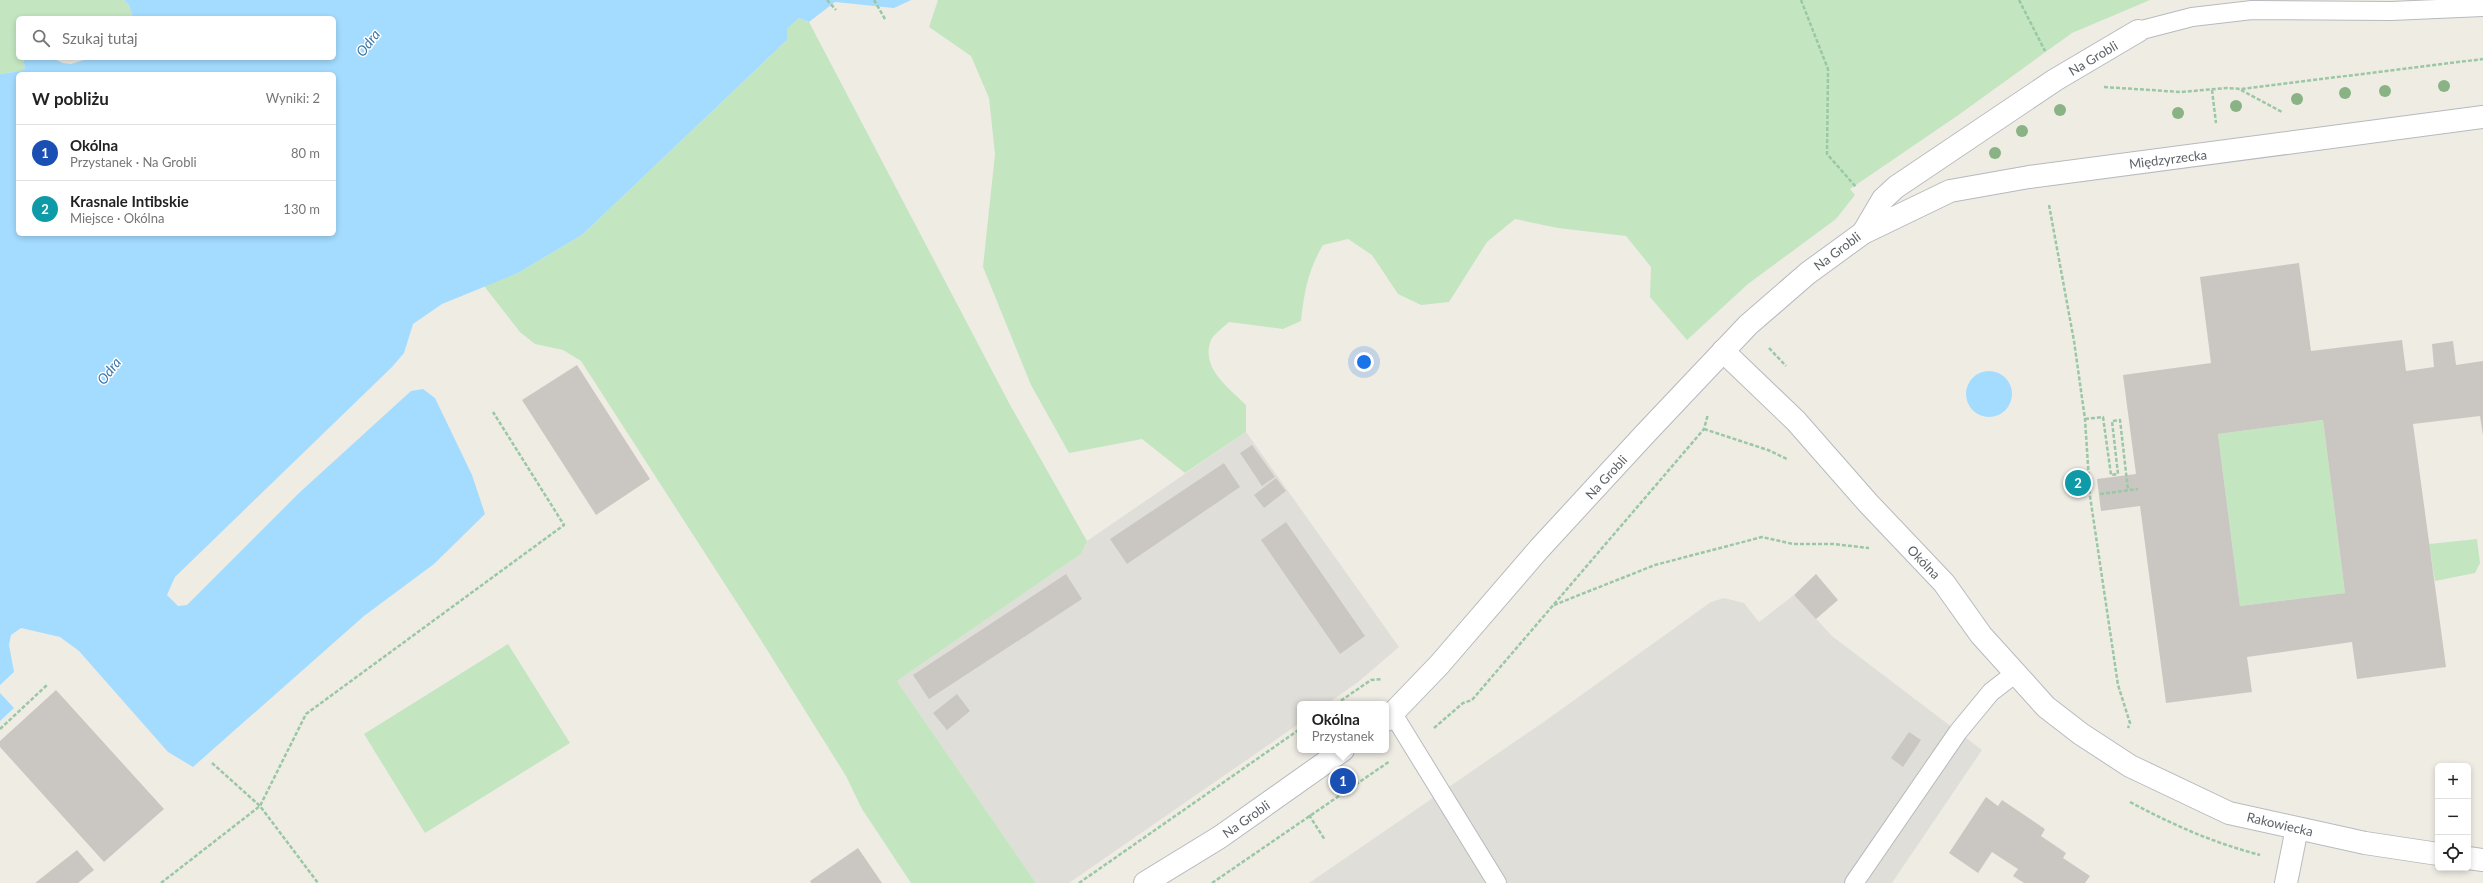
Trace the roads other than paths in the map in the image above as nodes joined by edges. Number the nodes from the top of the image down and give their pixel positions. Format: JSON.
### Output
{"nodes":[{"id":1,"x":2483,"y":7,"type":"edge"},
{"id":2,"x":2138,"y":31,"type":"joint"},
{"id":3,"x":2483,"y":117,"type":"edge"},
{"id":4,"x":1863,"y":233,"type":"junction"},
{"id":5,"x":1723,"y":351,"type":"junction"},
{"id":6,"x":2017,"y":672,"type":"junction"},
{"id":7,"x":1390,"y":717,"type":"edge"},
{"id":8,"x":1340,"y":753,"type":"edge"},
{"id":9,"x":2130,"y":766,"type":"joint"},
{"id":10,"x":2297,"y":828,"type":"junction"},
{"id":11,"x":2435,"y":854,"type":"edge"},
{"id":12,"x":2471,"y":858,"type":"edge"},
{"id":13,"x":2483,"y":860,"type":"edge"},
{"id":14,"x":1145,"y":883,"type":"edge"},
{"id":15,"x":1497,"y":883,"type":"edge"},
{"id":16,"x":1854,"y":883,"type":"edge"},
{"id":17,"x":2286,"y":883,"type":"edge"}],
"edges":[{"from":1,"to":2,"type":"lane","name":"Na Grobli"},
{"from":2,"to":4,"type":"street","name":"Na Grobli"},
{"from":3,"to":4,"type":"street","name":"Międzyrzecka"},
{"from":4,"to":5,"type":"street","name":"Na Grobli"},
{"from":5,"to":6,"type":"street","name":"Okólna"},
{"from":5,"to":7,"type":"street","name":"Na Grobli"},
{"from":6,"to":9,"type":"street","name":"Okólna"},
{"from":6,"to":16,"type":"lane"},
{"from":7,"to":15,"type":"lane"},
{"from":8,"to":14,"type":"street","name":"Na Grobli"},
{"from":9,"to":10,"type":"street","name":"Rakowiecka"},
{"from":10,"to":11,"type":"street","name":"Rakowiecka"},
{"from":10,"to":17,"type":"street"},
{"from":12,"to":13,"type":"street"}]}
